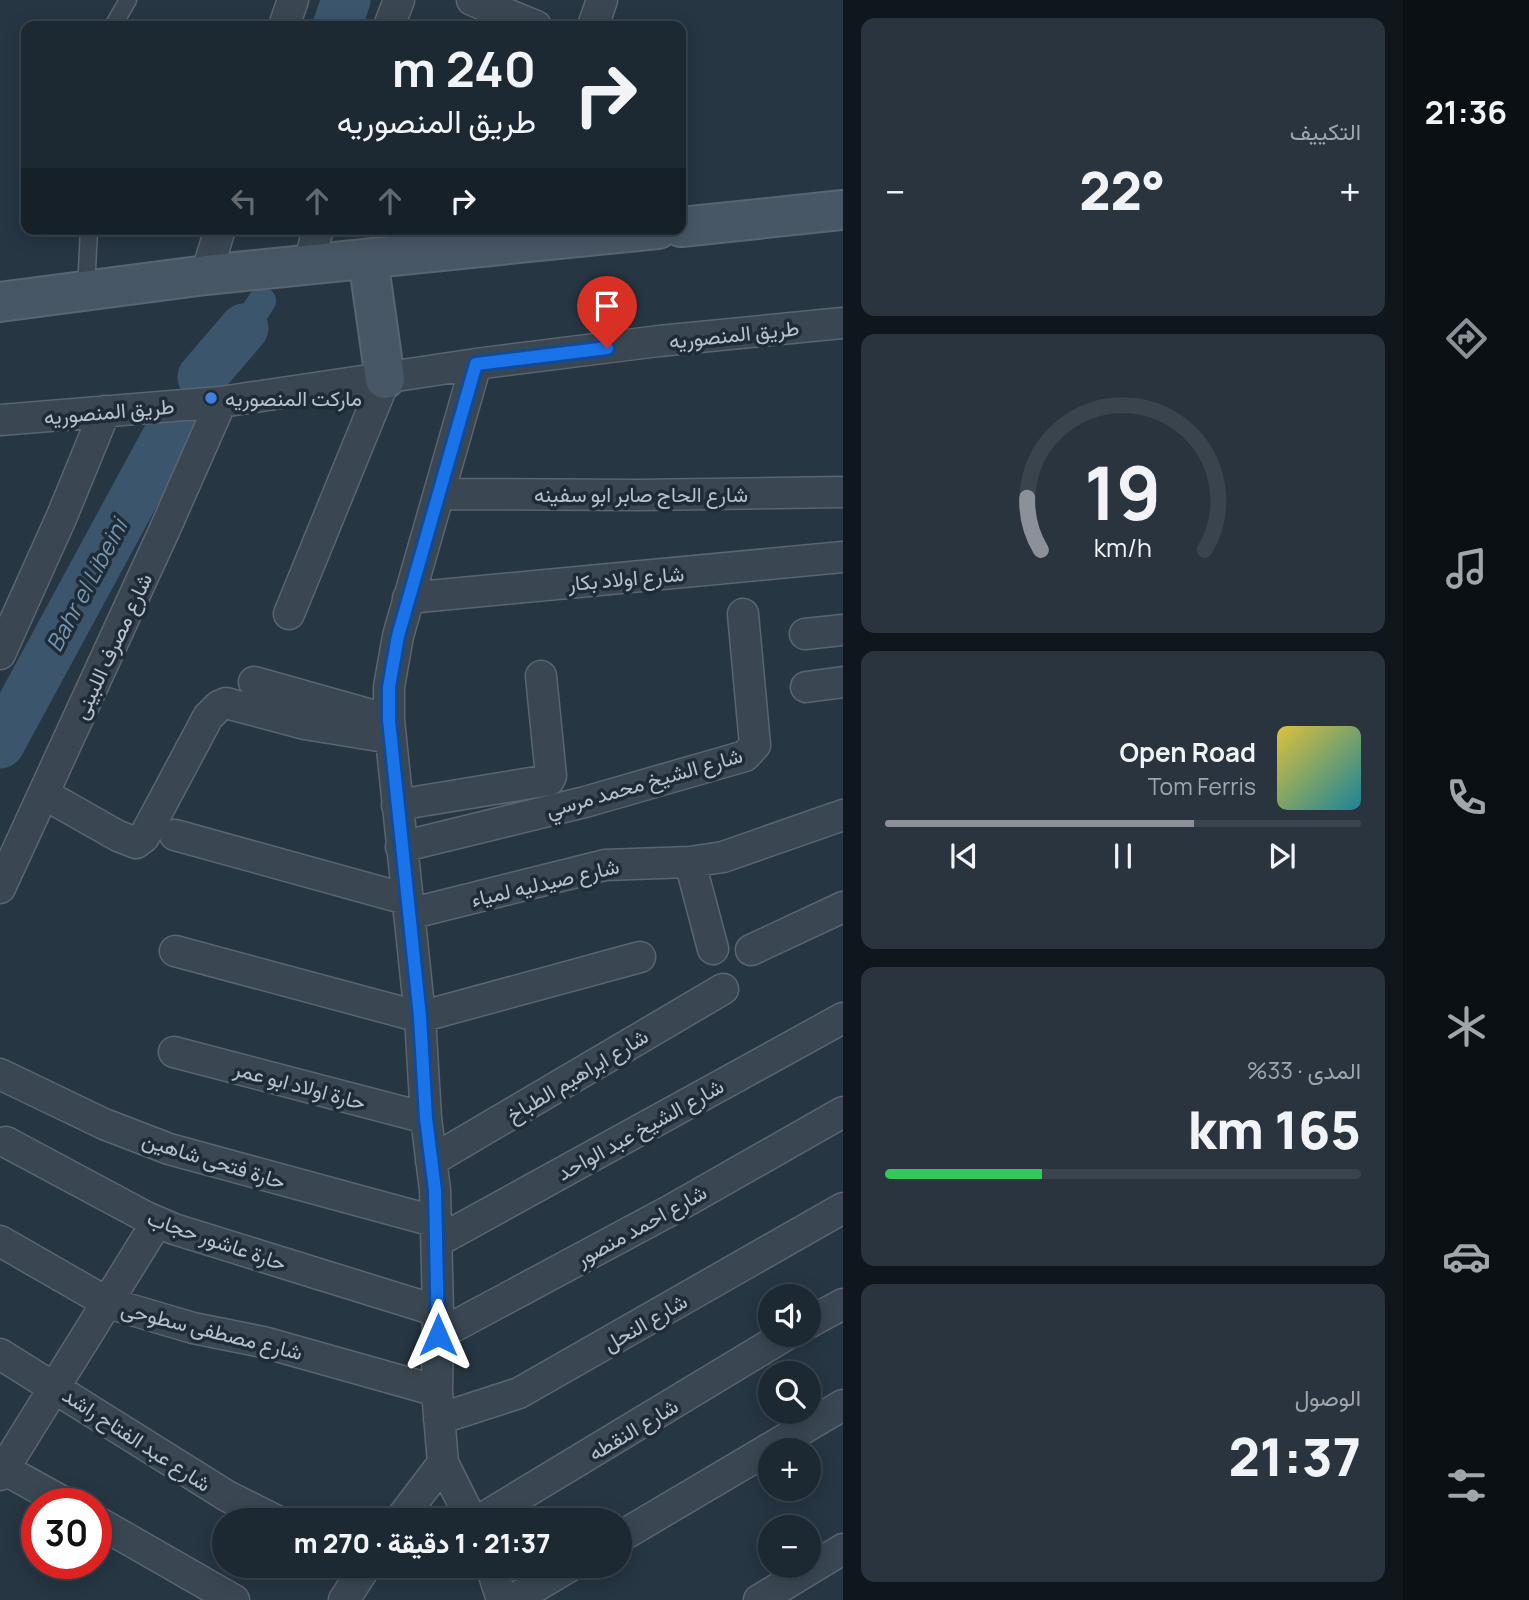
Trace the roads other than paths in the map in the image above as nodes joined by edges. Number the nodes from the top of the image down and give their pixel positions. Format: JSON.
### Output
{"nodes":[{"id":1,"x":128,"y":0,"type":"edge"},
{"id":2,"x":293,"y":0,"type":"edge"},
{"id":3,"x":399,"y":0,"type":"edge"},
{"id":4,"x":471,"y":0,"type":"edge"},
{"id":5,"x":601,"y":0,"type":"edge"},
{"id":6,"x":116,"y":21,"type":"edge"},
{"id":7,"x":287,"y":21,"type":"edge"},
{"id":8,"x":391,"y":21,"type":"edge"},
{"id":9,"x":524,"y":21,"type":"edge"},
{"id":10,"x":595,"y":21,"type":"edge"},
{"id":11,"x":843,"y":210,"type":"edge"},
{"id":12,"x":686,"y":226,"type":"edge"},
{"id":13,"x":89,"y":235,"type":"edge"},
{"id":14,"x":218,"y":235,"type":"edge"},
{"id":15,"x":544,"y":235,"type":"edge"},
{"id":16,"x":525,"y":236,"type":"edge"},
{"id":17,"x":453,"y":240,"type":"edge"},
{"id":18,"x":314,"y":247,"type":"edge"},
{"id":19,"x":368,"y":258,"type":"junction"},
{"id":20,"x":206,"y":275,"type":"junction"},
{"id":21,"x":86,"y":290,"type":"junction"},
{"id":22,"x":0,"y":302,"type":"edge"},
{"id":23,"x":843,"y":323,"type":"edge"},
{"id":24,"x":476,"y":364,"type":"junction"},
{"id":25,"x":385,"y":379,"type":"junction"},
{"id":26,"x":221,"y":402,"type":"junction"},
{"id":27,"x":105,"y":411,"type":"junction"},
{"id":28,"x":0,"y":420,"type":"edge"},
{"id":29,"x":843,"y":492,"type":"edge"},
{"id":30,"x":440,"y":494,"type":"junction"},
{"id":31,"x":843,"y":557,"type":"edge"},
{"id":32,"x":408,"y":598,"type":"junction"},
{"id":33,"x":289,"y":614,"type":"dead end"},
{"id":34,"x":743,"y":614,"type":"dead end"},
{"id":35,"x":843,"y":630,"type":"edge"},
{"id":36,"x":804,"y":634,"type":"dead end"},
{"id":37,"x":0,"y":654,"type":"edge"},
{"id":38,"x":541,"y":676,"type":"dead end"},
{"id":39,"x":843,"y":681,"type":"edge"},
{"id":40,"x":254,"y":682,"type":"dead end"},
{"id":41,"x":806,"y":687,"type":"dead end"},
{"id":42,"x":390,"y":729,"type":"junction"},
{"id":43,"x":44,"y":794,"type":"junction"},
{"id":44,"x":397,"y":805,"type":"junction"},
{"id":45,"x":843,"y":815,"type":"edge"},
{"id":46,"x":175,"y":835,"type":"dead end"},
{"id":47,"x":401,"y":847,"type":"junction"},
{"id":48,"x":690,"y":862,"type":"junction"},
{"id":49,"x":0,"y":888,"type":"edge"},
{"id":50,"x":407,"y":906,"type":"junction"},
{"id":51,"x":843,"y":906,"type":"edge"},
{"id":52,"x":713,"y":949,"type":"dead end"},
{"id":53,"x":751,"y":950,"type":"dead end"},
{"id":54,"x":175,"y":951,"type":"dead end"},
{"id":55,"x":640,"y":957,"type":"dead end"},
{"id":56,"x":723,"y":989,"type":"dead end"},
{"id":57,"x":420,"y":1017,"type":"junction"},
{"id":58,"x":843,"y":1018,"type":"edge"},
{"id":59,"x":174,"y":1052,"type":"dead end"},
{"id":60,"x":0,"y":1074,"type":"edge"},
{"id":61,"x":843,"y":1112,"type":"edge"},
{"id":62,"x":426,"y":1118,"type":"junction"},
{"id":63,"x":6,"y":1142,"type":"dead end"},
{"id":64,"x":431,"y":1161,"type":"junction"},
{"id":65,"x":843,"y":1208,"type":"edge"},
{"id":66,"x":157,"y":1222,"type":"junction"},
{"id":67,"x":437,"y":1232,"type":"junction"},
{"id":68,"x":0,"y":1241,"type":"edge"},
{"id":69,"x":108,"y":1303,"type":"junction"},
{"id":70,"x":843,"y":1304,"type":"edge"},
{"id":71,"x":821,"y":1316,"type":"edge"},
{"id":72,"x":438,"y":1323,"type":"junction"},
{"id":73,"x":766,"y":1347,"type":"edge"},
{"id":74,"x":0,"y":1354,"type":"edge"},
{"id":75,"x":55,"y":1387,"type":"junction"},
{"id":76,"x":438,"y":1405,"type":"junction"},
{"id":77,"x":843,"y":1405,"type":"edge"},
{"id":78,"x":443,"y":1463,"type":"junction"},
{"id":79,"x":1,"y":1470,"type":"edge"},
{"id":80,"x":36,"y":1488,"type":"edge"},
{"id":81,"x":251,"y":1508,"type":"edge"},
{"id":82,"x":409,"y":1508,"type":"edge"},
{"id":83,"x":466,"y":1508,"type":"edge"},
{"id":84,"x":500,"y":1508,"type":"edge"},
{"id":85,"x":112,"y":1530,"type":"edge"},
{"id":86,"x":632,"y":1530,"type":"edge"},
{"id":87,"x":843,"y":1549,"type":"edge"},
{"id":88,"x":358,"y":1578,"type":"edge"},
{"id":89,"x":495,"y":1578,"type":"edge"},
{"id":90,"x":550,"y":1578,"type":"edge"},
{"id":91,"x":234,"y":1600,"type":"edge"},
{"id":92,"x":344,"y":1600,"type":"edge"},
{"id":93,"x":502,"y":1600,"type":"edge"},
{"id":94,"x":513,"y":1600,"type":"edge"},
{"id":95,"x":759,"y":1600,"type":"edge"}],
"edges":[{"from":1,"to":6,"type":"lane"},
{"from":2,"to":7,"type":"street"},
{"from":3,"to":8,"type":"street"},
{"from":4,"to":9,"type":"street"},
{"from":5,"to":10,"type":"street"},
{"from":11,"to":12,"type":"main road"},
{"from":13,"to":21,"type":"lane"},
{"from":14,"to":20,"type":"street"},
{"from":15,"to":16,"type":"main road"},
{"from":16,"to":17,"type":"main road"},
{"from":17,"to":19,"type":"main road"},
{"from":18,"to":19,"type":"main road"},
{"from":18,"to":20,"type":"main road"},
{"from":19,"to":25,"type":"main road"},
{"from":20,"to":21,"type":"main road"},
{"from":21,"to":22,"type":"main road"},
{"from":23,"to":24,"type":"street","name":"طريق المنصوريه"},
{"from":24,"to":25,"type":"street","name":"طريق المنصوريه"},
{"from":24,"to":30,"type":"street"},
{"from":25,"to":26,"type":"street","name":"طريق المنصوريه"},
{"from":25,"to":33,"type":"street"},
{"from":26,"to":27,"type":"street","name":"طريق المنصوريه"},
{"from":26,"to":43,"type":"street","name":"شارع مصرف اللبينى"},
{"from":27,"to":28,"type":"street","name":"طريق المنصوريه"},
{"from":27,"to":37,"type":"street"},
{"from":29,"to":30,"type":"street","name":"شارع الحاج صابر ابو سفينه"},
{"from":30,"to":32,"type":"street"},
{"from":31,"to":32,"type":"street","name":"شارع اولاد بكار"},
{"from":32,"to":42,"type":"street"},
{"from":34,"to":47,"type":"street","name":"شارع الشيخ محمد مرسي"},
{"from":35,"to":36,"type":"street"},
{"from":38,"to":44,"type":"street"},
{"from":39,"to":41,"type":"street"},
{"from":40,"to":42,"type":"street"},
{"from":42,"to":43,"type":"street"},
{"from":42,"to":44,"type":"street"},
{"from":43,"to":49,"type":"street","name":"شارع مصرف اللبينى"},
{"from":44,"to":47,"type":"street"},
{"from":45,"to":48,"type":"street","name":"شارع صيدليه لمياء"},
{"from":46,"to":50,"type":"street"},
{"from":47,"to":50,"type":"street"},
{"from":48,"to":50,"type":"street","name":"شارع صيدليه لمياء"},
{"from":48,"to":52,"type":"street"},
{"from":50,"to":57,"type":"street"},
{"from":51,"to":53,"type":"street"},
{"from":54,"to":57,"type":"street"},
{"from":55,"to":57,"type":"street"},
{"from":56,"to":64,"type":"street","name":"شارع ابراهيم الطباخ"},
{"from":57,"to":62,"type":"street"},
{"from":58,"to":67,"type":"street","name":"شارع الشيخ عبد الواحد"},
{"from":59,"to":62,"type":"street","name":"حارة اولاد ابو عمر"},
{"from":60,"to":67,"type":"street","name":"حارة فتحى شاهين"},
{"from":61,"to":72,"type":"street","name":"شارع احمد منصور"},
{"from":62,"to":64,"type":"street"},
{"from":63,"to":66,"type":"street","name":"حارة عاشور حجاب"},
{"from":64,"to":67,"type":"street"},
{"from":65,"to":76,"type":"street","name":"شارع النحل"},
{"from":66,"to":69,"type":"street"},
{"from":66,"to":72,"type":"street","name":"حارة عاشور حجاب"},
{"from":67,"to":72,"type":"street"},
{"from":68,"to":69,"type":"street","name":"شارع مصطفى سطوحى"},
{"from":69,"to":75,"type":"street"},
{"from":69,"to":76,"type":"street","name":"شارع مصطفى سطوحى"},
{"from":70,"to":71,"type":"street"},
{"from":72,"to":76,"type":"street"},
{"from":73,"to":84,"type":"street","name":"شارع النقطه"},
{"from":74,"to":75,"type":"street","name":"شارع عبد الفتاح راشد"},
{"from":75,"to":79,"type":"street"},
{"from":75,"to":81,"type":"street","name":"شارع عبد الفتاح راشد"},
{"from":76,"to":78,"type":"street"},
{"from":77,"to":86,"type":"street"},
{"from":78,"to":82,"type":"street"},
{"from":78,"to":83,"type":"street"},
{"from":79,"to":80,"type":"street"},
{"from":85,"to":91,"type":"street"},
{"from":87,"to":95,"type":"street"},
{"from":88,"to":92,"type":"street"},
{"from":89,"to":93,"type":"street"},
{"from":90,"to":94,"type":"street"}]}
